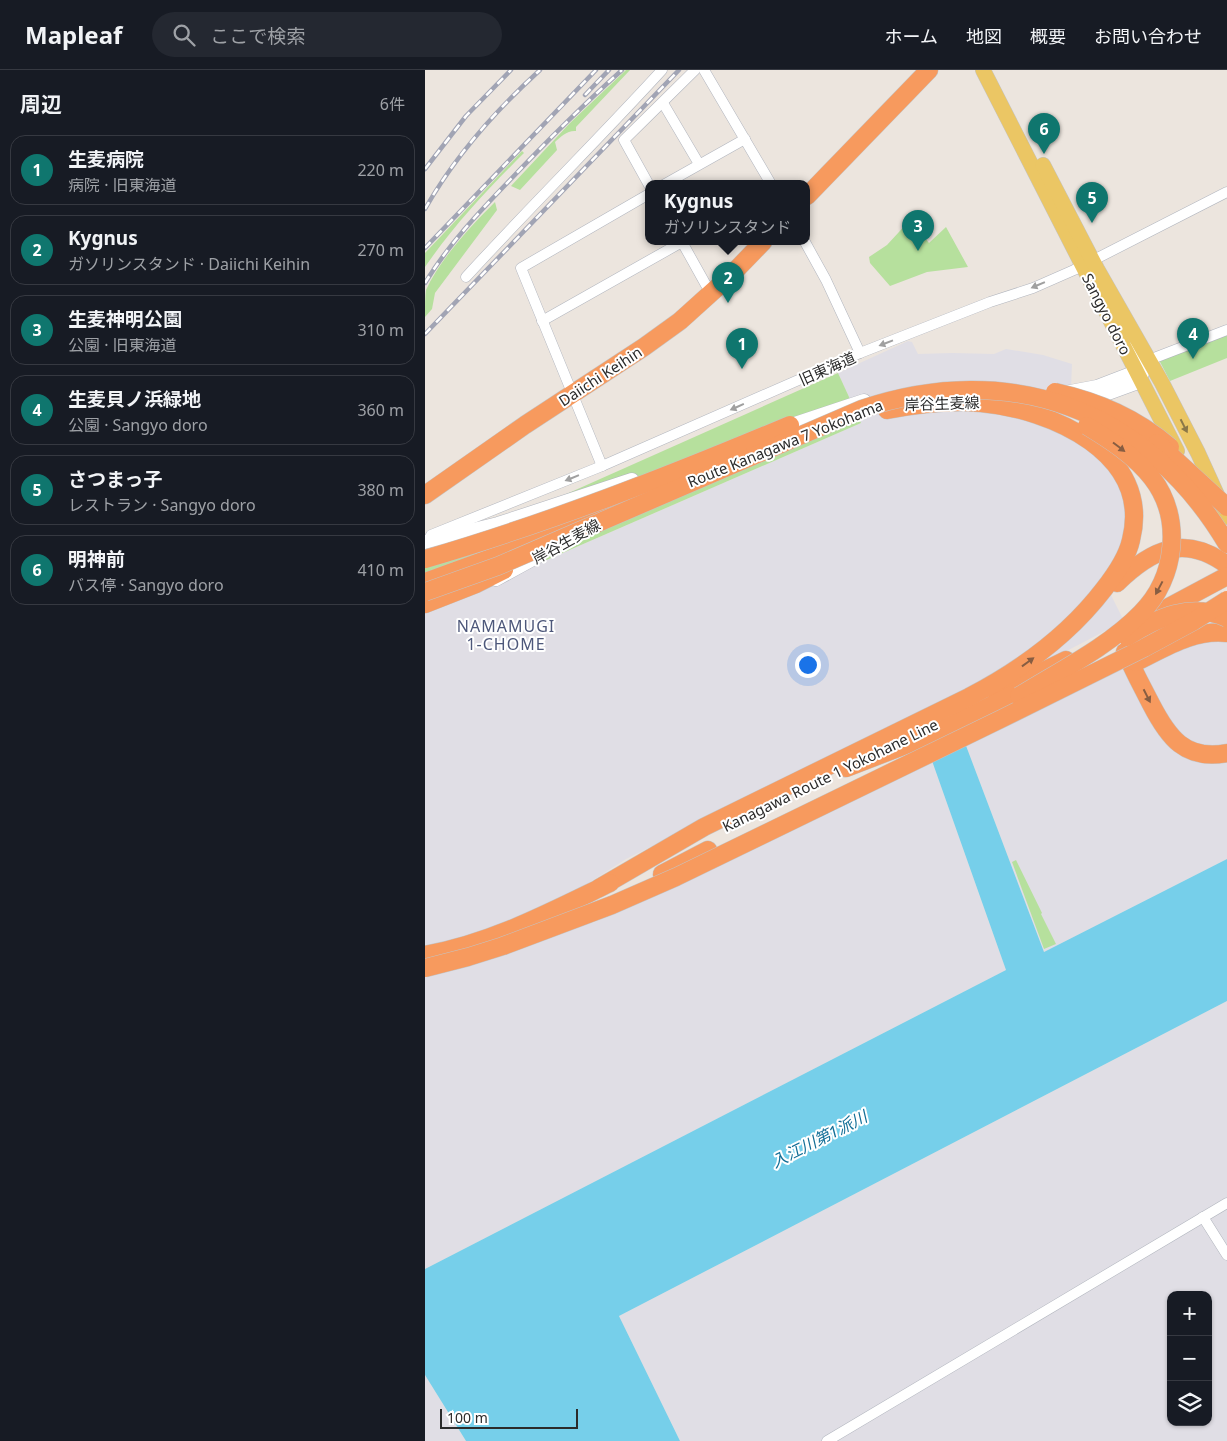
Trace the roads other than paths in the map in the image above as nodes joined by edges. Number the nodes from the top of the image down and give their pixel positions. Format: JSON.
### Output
{"nodes":[{"id":1,"x":662,"y":70,"type":"edge"},
{"id":2,"x":695,"y":70,"type":"edge"},
{"id":3,"x":704,"y":70,"type":"edge"},
{"id":4,"x":917,"y":70,"type":"edge"},
{"id":5,"x":929,"y":70,"type":"edge"},
{"id":6,"x":983,"y":70,"type":"edge"},
{"id":7,"x":995,"y":70,"type":"edge"},
{"id":8,"x":663,"y":103,"type":"junction"},
{"id":9,"x":745,"y":139,"type":"junction"},
{"id":10,"x":699,"y":164,"type":"junction"},
{"id":11,"x":646,"y":180,"type":"edge"},
{"id":12,"x":672,"y":180,"type":"edge"},
{"id":13,"x":769,"y":180,"type":"edge"},
{"id":14,"x":810,"y":181,"type":"edge"},
{"id":15,"x":1227,"y":192,"type":"edge"},
{"id":16,"x":810,"y":193,"type":"edge"},
{"id":17,"x":645,"y":196,"type":"edge"},
{"id":18,"x":677,"y":245,"type":"edge"},
{"id":19,"x":684,"y":245,"type":"edge"},
{"id":20,"x":747,"y":245,"type":"edge"},
{"id":21,"x":760,"y":245,"type":"edge"},
{"id":22,"x":807,"y":245,"type":"edge"},
{"id":23,"x":1088,"y":264,"type":"junction"},
{"id":24,"x":466,"y":277,"type":"dead end"},
{"id":25,"x":707,"y":285,"type":"junction"},
{"id":26,"x":542,"y":321,"type":"junction"},
{"id":27,"x":1227,"y":330,"type":"edge"},
{"id":28,"x":859,"y":354,"type":"junction"},
{"id":29,"x":1143,"y":371,"type":"junction"},
{"id":30,"x":1122,"y":383,"type":"junction"},
{"id":31,"x":1033,"y":387,"type":"junction"},
{"id":32,"x":959,"y":389,"type":"junction"},
{"id":33,"x":570,"y":390,"type":"junction"},
{"id":34,"x":857,"y":398,"type":"junction"},
{"id":35,"x":602,"y":466,"type":"junction"},
{"id":36,"x":726,"y":466,"type":"junction"},
{"id":37,"x":425,"y":483,"type":"edge"},
{"id":38,"x":674,"y":483,"type":"junction"},
{"id":39,"x":612,"y":491,"type":"junction"},
{"id":40,"x":1227,"y":494,"type":"edge"},
{"id":41,"x":425,"y":495,"type":"edge"},
{"id":42,"x":1227,"y":507,"type":"edge"},
{"id":43,"x":1227,"y":516,"type":"edge"},
{"id":44,"x":1227,"y":522,"type":"edge"},
{"id":45,"x":593,"y":525,"type":"junction"},
{"id":46,"x":425,"y":538,"type":"edge"},
{"id":47,"x":425,"y":542,"type":"edge"},
{"id":48,"x":1227,"y":544,"type":"edge"},
{"id":49,"x":425,"y":549,"type":"edge"},
{"id":50,"x":1227,"y":559,"type":"edge"},
{"id":51,"x":425,"y":560,"type":"edge"},
{"id":52,"x":1227,"y":565,"type":"edge"},
{"id":53,"x":425,"y":570,"type":"edge"},
{"id":54,"x":1227,"y":576,"type":"edge"},
{"id":55,"x":425,"y":582,"type":"edge"},
{"id":56,"x":1227,"y":584,"type":"edge"},
{"id":57,"x":425,"y":592,"type":"edge"},
{"id":58,"x":1227,"y":601,"type":"edge"},
{"id":59,"x":1195,"y":603,"type":"joint"},
{"id":60,"x":425,"y":604,"type":"edge"},
{"id":61,"x":425,"y":612,"type":"edge"},
{"id":62,"x":1227,"y":618,"type":"edge"},
{"id":63,"x":1075,"y":623,"type":"junction"},
{"id":64,"x":1227,"y":633,"type":"edge"},
{"id":65,"x":1125,"y":652,"type":"joint"},
{"id":66,"x":1019,"y":696,"type":"junction"},
{"id":67,"x":1001,"y":719,"type":"junction"},
{"id":68,"x":1227,"y":752,"type":"edge"},
{"id":69,"x":841,"y":770,"type":"junction"},
{"id":70,"x":599,"y":888,"type":"junction"},
{"id":71,"x":523,"y":938,"type":"junction"},
{"id":72,"x":425,"y":955,"type":"edge"},
{"id":73,"x":425,"y":968,"type":"edge"},
{"id":74,"x":1227,"y":1203,"type":"edge"},
{"id":75,"x":1203,"y":1217,"type":"junction"},
{"id":76,"x":1227,"y":1255,"type":"edge"},
{"id":77,"x":827,"y":1441,"type":"edge"}],
"edges":[{"from":1,"to":24,"type":"street"},
{"from":2,"to":8,"type":"street"},
{"from":3,"to":9,"type":"street"},
{"from":4,"to":14,"type":"highway"},
{"from":5,"to":16,"type":"highway"},
{"from":6,"to":23,"type":"main road","name":"Sangyo doro"},
{"from":7,"to":23,"type":"main road","name":"Sangyo doro"},
{"from":8,"to":10,"type":"street"},
{"from":8,"to":11,"type":"street"},
{"from":9,"to":10,"type":"street"},
{"from":9,"to":13,"type":"street"},
{"from":10,"to":12,"type":"street"},
{"from":15,"to":23,"type":"street","name":"旧東海道"},
{"from":17,"to":26,"type":"street"},
{"from":18,"to":26,"type":"street"},
{"from":19,"to":25,"type":"street"},
{"from":20,"to":25,"type":"highway","name":"Daiichi Keihin"},
{"from":21,"to":33,"type":"highway","name":"Daiichi Keihin"},
{"from":22,"to":28,"type":"street"},
{"from":23,"to":28,"type":"street","name":"旧東海道","one_way":true},
{"from":23,"to":29,"type":"main road","name":"Sangyo doro"},
{"from":23,"to":29,"type":"main road","name":"Sangyo doro"},
{"from":25,"to":33,"type":"highway","name":"Daiichi Keihin"},
{"from":26,"to":33,"type":"street"},
{"from":27,"to":29,"type":"street"},
{"from":28,"to":35,"type":"street","name":"旧東海道","one_way":true},
{"from":29,"to":30,"type":"street","name":"岸谷生麦線"},
{"from":29,"to":43,"type":"main road","name":"Sangyo doro","one_way":true},
{"from":29,"to":50,"type":"main road","name":"Sangyo doro"},
{"from":30,"to":38,"type":"street","name":"岸谷生麦線","bridge":true},
{"from":30,"to":39,"type":"street","name":"岸谷生麦線","bridge":true},
{"from":31,"to":34,"type":"highway","name":"Route Kanagawa 7 Yokohama"},
{"from":31,"to":40,"type":"highway","bridge":true},
{"from":31,"to":44,"type":"highway","name":"Route Kanagawa 7 Yokohama","bridge":true},
{"from":32,"to":36,"type":"highway","name":"Route Kanagawa 7 Yokohama","bridge":true},
{"from":32,"to":42,"type":"highway","bridge":true},
{"from":32,"to":48,"type":"highway","name":"Route Kanagawa 7 Yokohama","bridge":true},
{"from":33,"to":35,"type":"street"},
{"from":33,"to":37,"type":"highway","name":"Daiichi Keihin"},
{"from":33,"to":41,"type":"highway","name":"Daiichi Keihin"},
{"from":34,"to":39,"type":"highway","name":"Route Kanagawa 7 Yokohama","bridge":true},
{"from":34,"to":66,"type":"highway","one_way":true,"bridge":true},
{"from":35,"to":46,"type":"street","name":"旧東海道","one_way":true},
{"from":36,"to":45,"type":"highway","name":"Route Kanagawa 7 Yokohama","bridge":true},
{"from":36,"to":63,"type":"highway","bridge":true},
{"from":38,"to":55,"type":"highway"},
{"from":38,"to":61,"type":"street","name":"岸谷生麦線","bridge":true},
{"from":39,"to":47,"type":"street","name":"岸谷生麦線"},
{"from":39,"to":49,"type":"highway","bridge":true},
{"from":39,"to":51,"type":"highway","name":"Route Kanagawa 7 Yokohama","bridge":true},
{"from":39,"to":53,"type":"highway","bridge":true},
{"from":45,"to":57,"type":"highway","name":"Route Kanagawa 7 Yokohama","bridge":true},
{"from":45,"to":60,"type":"highway","bridge":true},
{"from":52,"to":63,"type":"highway"},
{"from":54,"to":69,"type":"highway","name":"Kanagawa Route 1 Yokohane Line","bridge":true},
{"from":56,"to":59,"type":"main road"},
{"from":58,"to":65,"type":"main road"},
{"from":58,"to":67,"type":"highway","name":"Kanagawa Route 1 Yokohane Line","bridge":true},
{"from":59,"to":69,"type":"highway","bridge":true},
{"from":62,"to":66,"type":"highway","bridge":true},
{"from":70,"to":63,"type":"highway","one_way":true},
{"from":64,"to":67,"type":"highway","bridge":true},
{"from":65,"to":68,"type":"highway","one_way":true},
{"from":66,"to":71,"type":"highway","bridge":true},
{"from":67,"to":71,"type":"highway","name":"Kanagawa Route 1 Yokohane Line","bridge":true},
{"from":69,"to":70,"type":"highway","name":"Kanagawa Route 1 Yokohane Line"},
{"from":70,"to":72,"type":"highway","name":"Kanagawa Route 1 Yokohane Line"},
{"from":71,"to":73,"type":"highway","name":"Kanagawa Route 1 Yokohane Line","bridge":true},
{"from":74,"to":75,"type":"street"},
{"from":75,"to":76,"type":"street"},
{"from":75,"to":77,"type":"street"}]}
